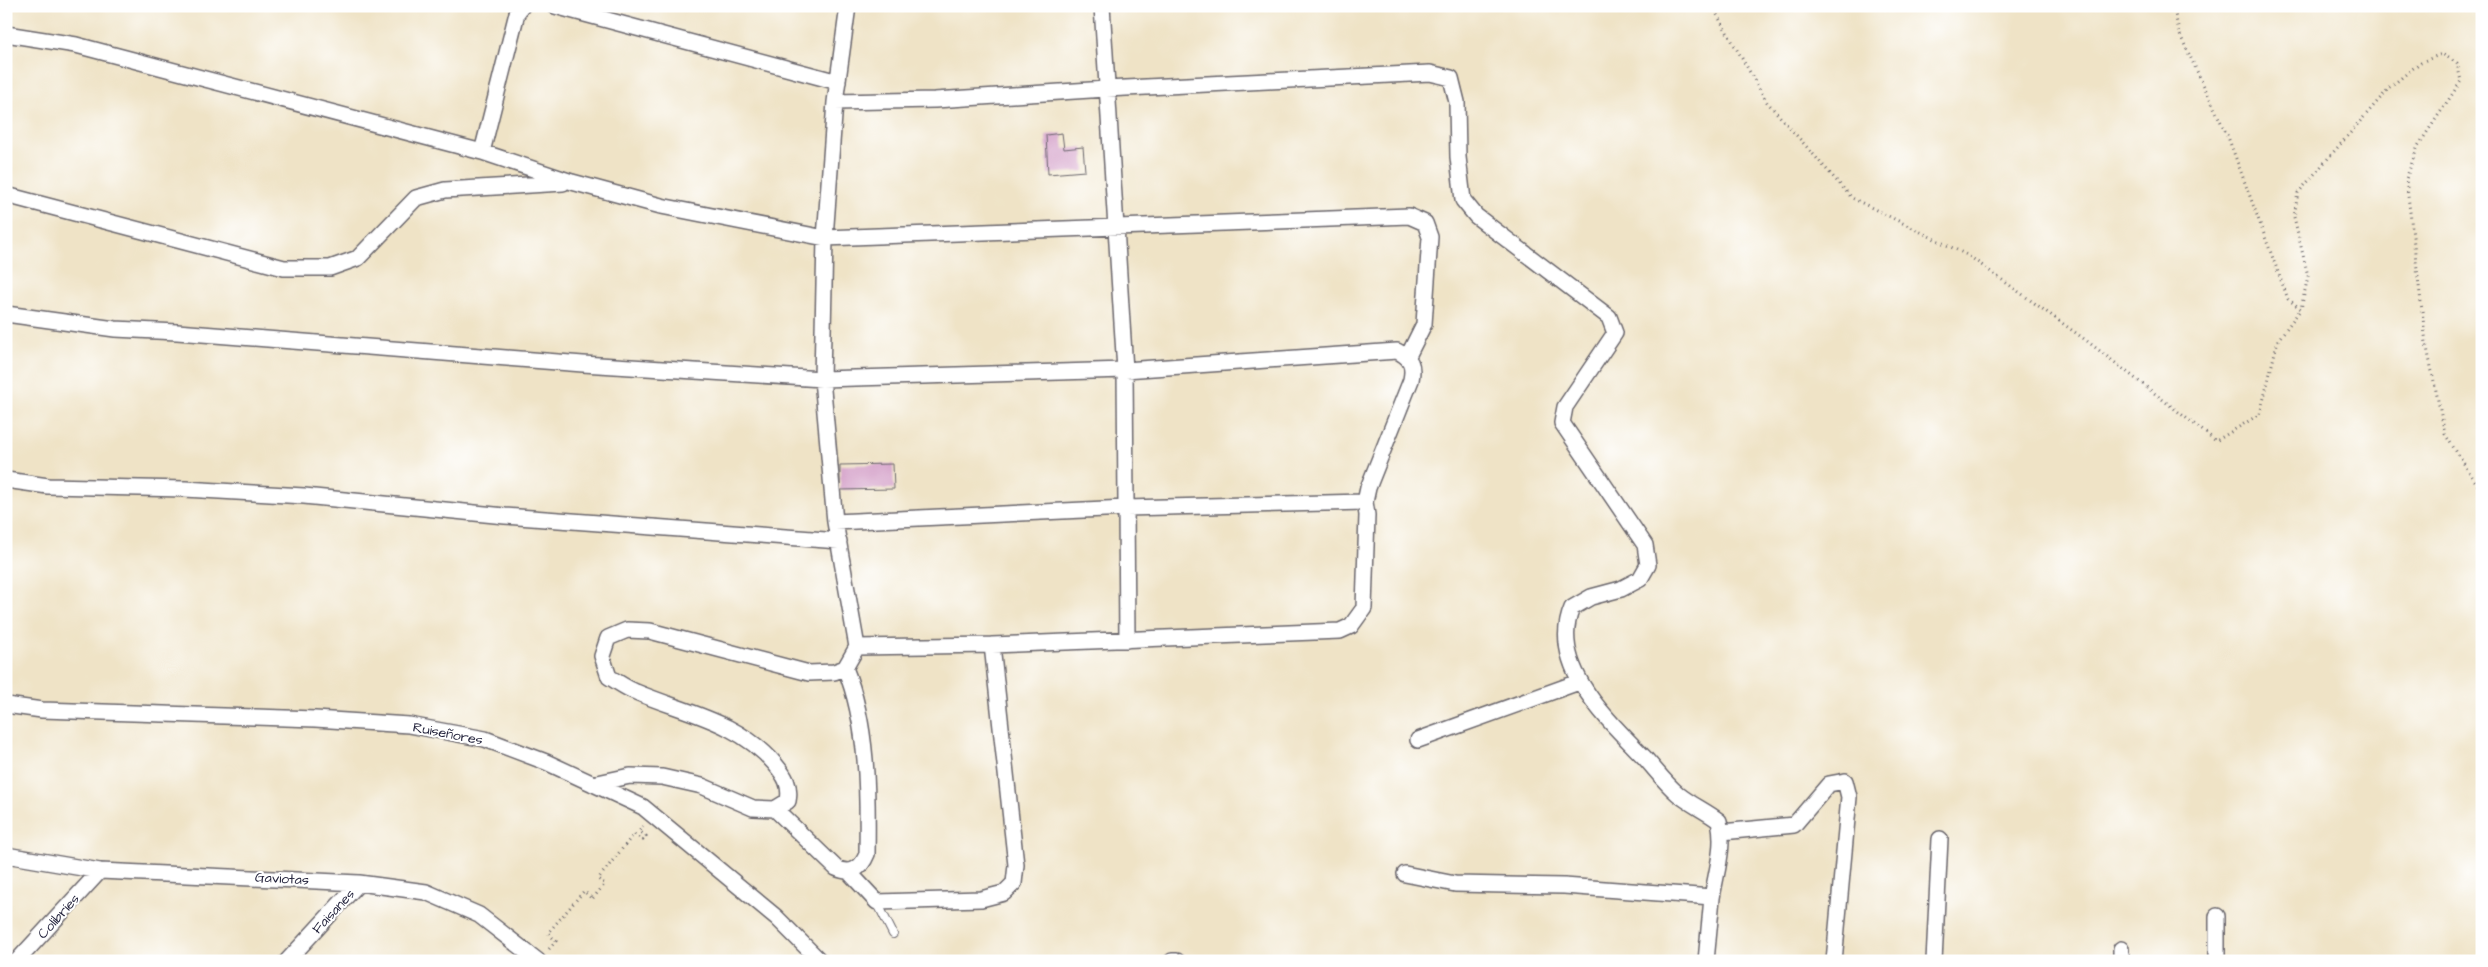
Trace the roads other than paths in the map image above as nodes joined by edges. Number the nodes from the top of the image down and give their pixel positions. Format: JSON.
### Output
{"nodes":[{"id":1,"x":522,"y":6,"type":"edge"},
{"id":2,"x":555,"y":6,"type":"edge"},
{"id":3,"x":848,"y":6,"type":"edge"},
{"id":4,"x":1102,"y":6,"type":"edge"},
{"id":5,"x":6,"y":34,"type":"edge"},
{"id":6,"x":838,"y":82,"type":"junction"},
{"id":7,"x":1106,"y":89,"type":"junction"},
{"id":8,"x":836,"y":102,"type":"junction"},
{"id":9,"x":482,"y":152,"type":"junction"},
{"id":10,"x":572,"y":182,"type":"junction"},
{"id":11,"x":6,"y":195,"type":"edge"},
{"id":12,"x":1114,"y":227,"type":"junction"},
{"id":13,"x":825,"y":238,"type":"junction"},
{"id":14,"x":6,"y":314,"type":"edge"},
{"id":15,"x":1408,"y":356,"type":"junction"},
{"id":16,"x":1125,"y":370,"type":"junction"},
{"id":17,"x":822,"y":379,"type":"junction"},
{"id":18,"x":6,"y":480,"type":"edge"},
{"id":19,"x":1365,"y":502,"type":"junction"},
{"id":20,"x":1126,"y":508,"type":"junction"},
{"id":21,"x":836,"y":522,"type":"junction"},
{"id":22,"x":838,"y":541,"type":"junction"},
{"id":23,"x":1127,"y":640,"type":"junction"},
{"id":24,"x":992,"y":645,"type":"junction"},
{"id":25,"x":857,"y":647,"type":"junction"},
{"id":26,"x":845,"y":668,"type":"junction"},
{"id":27,"x":1579,"y":682,"type":"junction"},
{"id":28,"x":6,"y":705,"type":"edge"},
{"id":29,"x":1418,"y":740,"type":"dead end"},
{"id":30,"x":593,"y":784,"type":"junction"},
{"id":31,"x":775,"y":809,"type":"junction"},
{"id":32,"x":1722,"y":832,"type":"junction"},
{"id":33,"x":1940,"y":839,"type":"dead end"},
{"id":34,"x":6,"y":855,"type":"edge"},
{"id":35,"x":100,"y":871,"type":"junction"},
{"id":36,"x":849,"y":872,"type":"junction"},
{"id":37,"x":1405,"y":874,"type":"dead end"},
{"id":38,"x":359,"y":882,"type":"junction"},
{"id":39,"x":1712,"y":897,"type":"junction"},
{"id":40,"x":877,"y":902,"type":"junction"},
{"id":41,"x":2217,"y":916,"type":"dead end"},
{"id":42,"x":893,"y":934,"type":"dead end"},
{"id":43,"x":18,"y":961,"type":"edge"},
{"id":44,"x":287,"y":961,"type":"edge"},
{"id":45,"x":538,"y":961,"type":"edge"},
{"id":46,"x":820,"y":961,"type":"edge"},
{"id":47,"x":1172,"y":961,"type":"edge"},
{"id":48,"x":1177,"y":961,"type":"edge"},
{"id":49,"x":1706,"y":961,"type":"edge"},
{"id":50,"x":1834,"y":961,"type":"edge"},
{"id":51,"x":1934,"y":961,"type":"edge"},
{"id":52,"x":2217,"y":961,"type":"edge"}],
"edges":[{"from":1,"to":9,"type":"street"},
{"from":2,"to":6,"type":"street"},
{"from":3,"to":6,"type":"street"},
{"from":4,"to":7,"type":"street"},
{"from":5,"to":9,"type":"street"},
{"from":6,"to":8,"type":"street"},
{"from":7,"to":8,"type":"street"},
{"from":7,"to":12,"type":"street"},
{"from":7,"to":27,"type":"street"},
{"from":8,"to":13,"type":"street"},
{"from":9,"to":10,"type":"street"},
{"from":10,"to":11,"type":"street"},
{"from":10,"to":13,"type":"street"},
{"from":12,"to":13,"type":"street"},
{"from":12,"to":15,"type":"street"},
{"from":12,"to":16,"type":"street"},
{"from":13,"to":17,"type":"street"},
{"from":14,"to":17,"type":"street"},
{"from":15,"to":16,"type":"street"},
{"from":15,"to":19,"type":"street"},
{"from":16,"to":17,"type":"street"},
{"from":16,"to":20,"type":"street"},
{"from":17,"to":21,"type":"street"},
{"from":18,"to":22,"type":"street"},
{"from":19,"to":20,"type":"street"},
{"from":19,"to":23,"type":"street"},
{"from":20,"to":21,"type":"street"},
{"from":20,"to":23,"type":"street"},
{"from":21,"to":22,"type":"street"},
{"from":22,"to":25,"type":"street"},
{"from":23,"to":24,"type":"street"},
{"from":24,"to":25,"type":"street"},
{"from":24,"to":40,"type":"street"},
{"from":25,"to":26,"type":"street"},
{"from":26,"to":31,"type":"street"},
{"from":26,"to":36,"type":"street"},
{"from":27,"to":29,"type":"street"},
{"from":27,"to":32,"type":"street"},
{"from":28,"to":30,"type":"street","name":"Ruiseñores"},
{"from":30,"to":31,"type":"street"},
{"from":30,"to":46,"type":"street","name":"Ruiseñores"},
{"from":31,"to":36,"type":"street"},
{"from":32,"to":39,"type":"street"},
{"from":32,"to":50,"type":"street"},
{"from":33,"to":51,"type":"street"},
{"from":34,"to":35,"type":"street","name":"Gaviotas"},
{"from":35,"to":38,"type":"street","name":"Gaviotas"},
{"from":35,"to":43,"type":"street","name":"Colibríes"},
{"from":36,"to":40,"type":"street"},
{"from":37,"to":39,"type":"street"},
{"from":38,"to":44,"type":"street","name":"Faisanes"},
{"from":38,"to":45,"type":"street","name":"Gaviotas"},
{"from":39,"to":49,"type":"street"},
{"from":40,"to":42,"type":"lane"},
{"from":41,"to":52,"type":"street"},
{"from":47,"to":48,"type":"street"}]}
